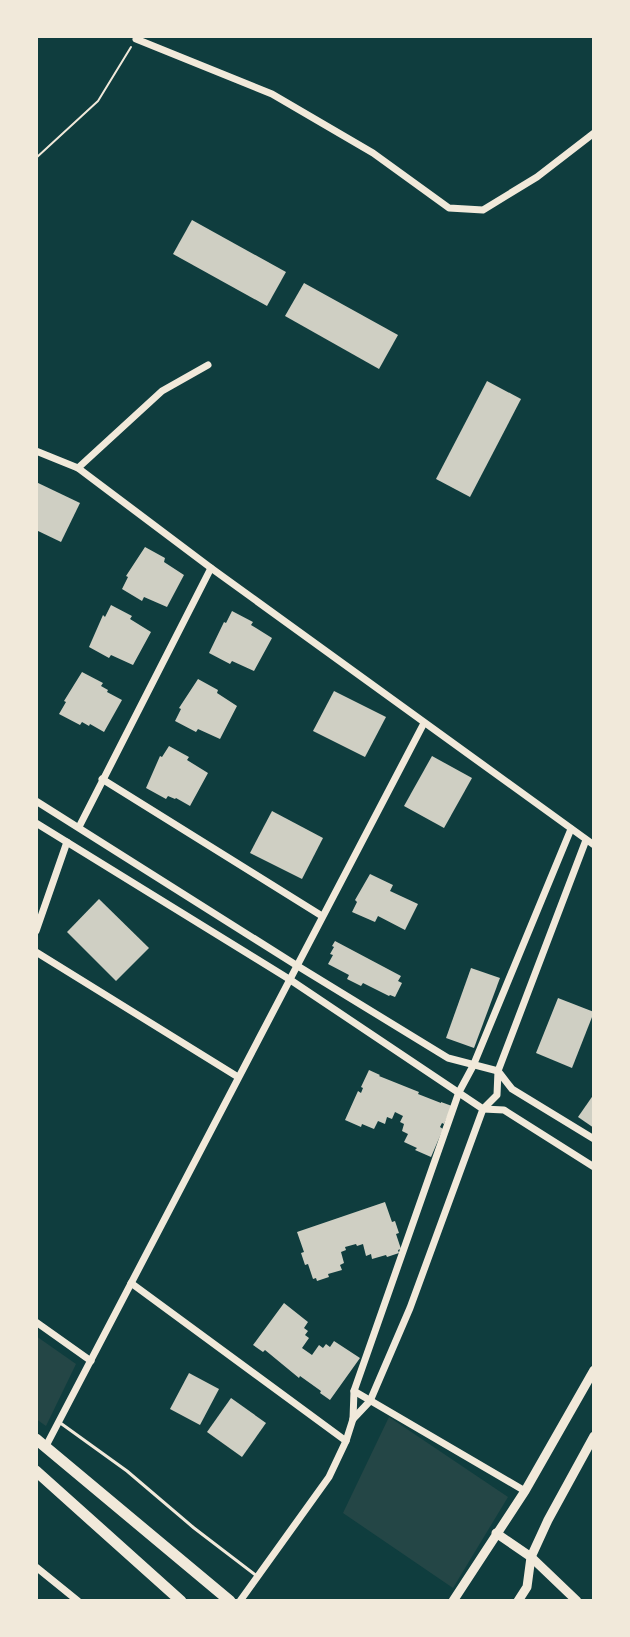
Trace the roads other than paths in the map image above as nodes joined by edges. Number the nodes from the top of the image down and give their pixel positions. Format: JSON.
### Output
{"nodes":[{"id":1,"x":136,"y":39,"type":"road end"},
{"id":2,"x":594,"y":133,"type":"edge"},
{"id":3,"x":208,"y":365,"type":"dead end"},
{"id":4,"x":36,"y":451,"type":"edge"},
{"id":5,"x":78,"y":468,"type":"junction"},
{"id":6,"x":211,"y":568,"type":"junction"},
{"id":7,"x":424,"y":723,"type":"junction"},
{"id":8,"x":102,"y":779,"type":"junction"},
{"id":9,"x":36,"y":801,"type":"edge"},
{"id":10,"x":36,"y":823,"type":"edge"},
{"id":11,"x":79,"y":827,"type":"junction"},
{"id":12,"x":571,"y":829,"type":"junction"},
{"id":13,"x":586,"y":840,"type":"junction"},
{"id":14,"x":67,"y":842,"type":"junction"},
{"id":15,"x":594,"y":845,"type":"edge"},
{"id":16,"x":322,"y":916,"type":"junction"},
{"id":17,"x":36,"y":931,"type":"edge"},
{"id":18,"x":36,"y":952,"type":"edge"},
{"id":19,"x":296,"y":965,"type":"junction"},
{"id":20,"x":289,"y":979,"type":"junction"},
{"id":21,"x":473,"y":1066,"type":"junction"},
{"id":22,"x":498,"y":1071,"type":"junction"},
{"id":23,"x":238,"y":1077,"type":"junction"},
{"id":24,"x":459,"y":1092,"type":"junction"},
{"id":25,"x":483,"y":1109,"type":"junction"},
{"id":26,"x":594,"y":1139,"type":"edge"},
{"id":27,"x":594,"y":1167,"type":"edge"},
{"id":28,"x":131,"y":1283,"type":"junction"},
{"id":29,"x":36,"y":1322,"type":"edge"},
{"id":30,"x":91,"y":1361,"type":"junction"},
{"id":31,"x":594,"y":1370,"type":"edge"},
{"id":32,"x":354,"y":1391,"type":"junction"},
{"id":33,"x":370,"y":1401,"type":"junction"},
{"id":34,"x":353,"y":1419,"type":"junction"},
{"id":35,"x":59,"y":1422,"type":"junction"},
{"id":36,"x":594,"y":1437,"type":"edge"},
{"id":37,"x":346,"y":1441,"type":"junction"},
{"id":38,"x":41,"y":1443,"type":"edge"},
{"id":39,"x":36,"y":1471,"type":"edge"},
{"id":40,"x":525,"y":1491,"type":"junction"},
{"id":41,"x":496,"y":1533,"type":"junction"},
{"id":42,"x":531,"y":1557,"type":"junction"},
{"id":43,"x":36,"y":1567,"type":"edge"},
{"id":44,"x":258,"y":1577,"type":"junction"},
{"id":45,"x":78,"y":1601,"type":"edge"},
{"id":46,"x":181,"y":1601,"type":"edge"},
{"id":47,"x":230,"y":1601,"type":"edge"},
{"id":48,"x":240,"y":1601,"type":"edge"},
{"id":49,"x":453,"y":1601,"type":"edge"},
{"id":50,"x":518,"y":1601,"type":"edge"},
{"id":51,"x":577,"y":1601,"type":"edge"}],
"edges":[{"from":1,"to":2,"type":"street"},
{"from":3,"to":5,"type":"street"},
{"from":4,"to":5,"type":"street"},
{"from":5,"to":6,"type":"street"},
{"from":6,"to":7,"type":"street"},
{"from":6,"to":8,"type":"street"},
{"from":7,"to":12,"type":"street"},
{"from":7,"to":16,"type":"street"},
{"from":8,"to":11,"type":"street"},
{"from":8,"to":16,"type":"street"},
{"from":9,"to":11,"type":"street"},
{"from":10,"to":14,"type":"street"},
{"from":11,"to":19,"type":"street"},
{"from":12,"to":13,"type":"street"},
{"from":12,"to":21,"type":"street"},
{"from":13,"to":15,"type":"street"},
{"from":13,"to":22,"type":"street"},
{"from":14,"to":17,"type":"street"},
{"from":14,"to":20,"type":"street"},
{"from":16,"to":19,"type":"street"},
{"from":18,"to":23,"type":"street"},
{"from":19,"to":20,"type":"street"},
{"from":19,"to":21,"type":"street"},
{"from":20,"to":23,"type":"street"},
{"from":20,"to":24,"type":"street"},
{"from":21,"to":22,"type":"street"},
{"from":21,"to":24,"type":"street"},
{"from":22,"to":25,"type":"street"},
{"from":22,"to":26,"type":"street"},
{"from":23,"to":28,"type":"street"},
{"from":24,"to":25,"type":"street"},
{"from":24,"to":32,"type":"street"},
{"from":25,"to":27,"type":"street"},
{"from":25,"to":33,"type":"street"},
{"from":28,"to":30,"type":"street"},
{"from":28,"to":37,"type":"street"},
{"from":29,"to":30,"type":"street"},
{"from":30,"to":35,"type":"street"},
{"from":31,"to":40,"type":"street"},
{"from":32,"to":33,"type":"street"},
{"from":32,"to":34,"type":"street"},
{"from":33,"to":34,"type":"street"},
{"from":33,"to":40,"type":"street"},
{"from":34,"to":37,"type":"street"},
{"from":35,"to":38,"type":"street"},
{"from":35,"to":44,"type":"lane"},
{"from":36,"to":42,"type":"street"},
{"from":37,"to":44,"type":"street"},
{"from":38,"to":47,"type":"main road"},
{"from":39,"to":46,"type":"main road"},
{"from":40,"to":41,"type":"street"},
{"from":41,"to":42,"type":"street"},
{"from":41,"to":49,"type":"street"},
{"from":42,"to":50,"type":"street"},
{"from":42,"to":51,"type":"street"},
{"from":43,"to":45,"type":"street"},
{"from":44,"to":48,"type":"street"}]}
